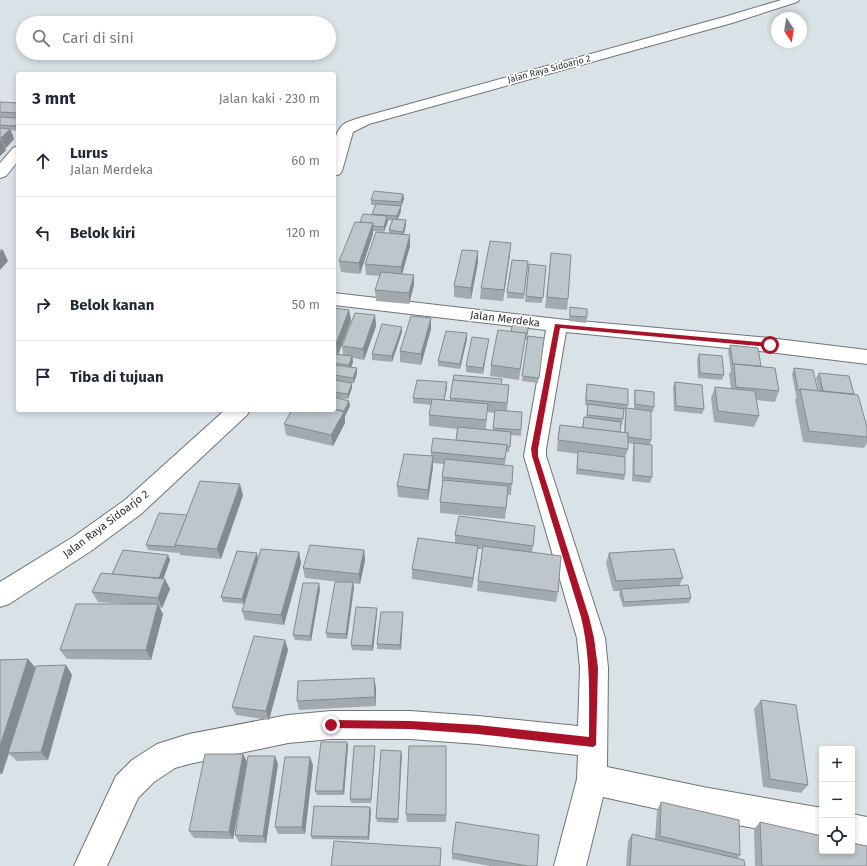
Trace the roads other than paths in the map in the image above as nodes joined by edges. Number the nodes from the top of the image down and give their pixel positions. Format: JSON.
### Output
{"nodes":[{"id":1,"x":793,"y":0,"type":"edge"},
{"id":2,"x":339,"y":136,"type":"edge"},
{"id":3,"x":16,"y":154,"type":"edge"},
{"id":4,"x":336,"y":157,"type":"edge"},
{"id":5,"x":0,"y":173,"type":"edge"},
{"id":6,"x":336,"y":299,"type":"edge"},
{"id":7,"x":557,"y":325,"type":"junction"},
{"id":8,"x":867,"y":358,"type":"edge"},
{"id":9,"x":237,"y":412,"type":"edge"},
{"id":10,"x":0,"y":596,"type":"edge"},
{"id":11,"x":593,"y":742,"type":"junction"},
{"id":12,"x":592,"y":779,"type":"junction"},
{"id":13,"x":819,"y":823,"type":"edge"},
{"id":14,"x":855,"y":831,"type":"edge"},
{"id":15,"x":867,"y":833,"type":"edge"},
{"id":16,"x":90,"y":866,"type":"edge"},
{"id":17,"x":570,"y":866,"type":"edge"}],
"edges":[{"from":1,"to":2,"type":"street","name":"Jalan Raya Sidoarjo 2"},
{"from":2,"to":4,"type":"street","name":"Jalan Raya Sidoarjo 2"},
{"from":3,"to":5,"type":"street"},
{"from":6,"to":7,"type":"street","name":"Jalan Merdeka"},
{"from":7,"to":8,"type":"street","name":"Jalan Merdeka"},
{"from":7,"to":11,"type":"street"},
{"from":9,"to":10,"type":"street","name":"Jalan Raya Sidoarjo 2"},
{"from":11,"to":12,"type":"street"},
{"from":11,"to":16,"type":"street"},
{"from":12,"to":13,"type":"street"},
{"from":12,"to":17,"type":"street"},
{"from":14,"to":15,"type":"street"}]}
